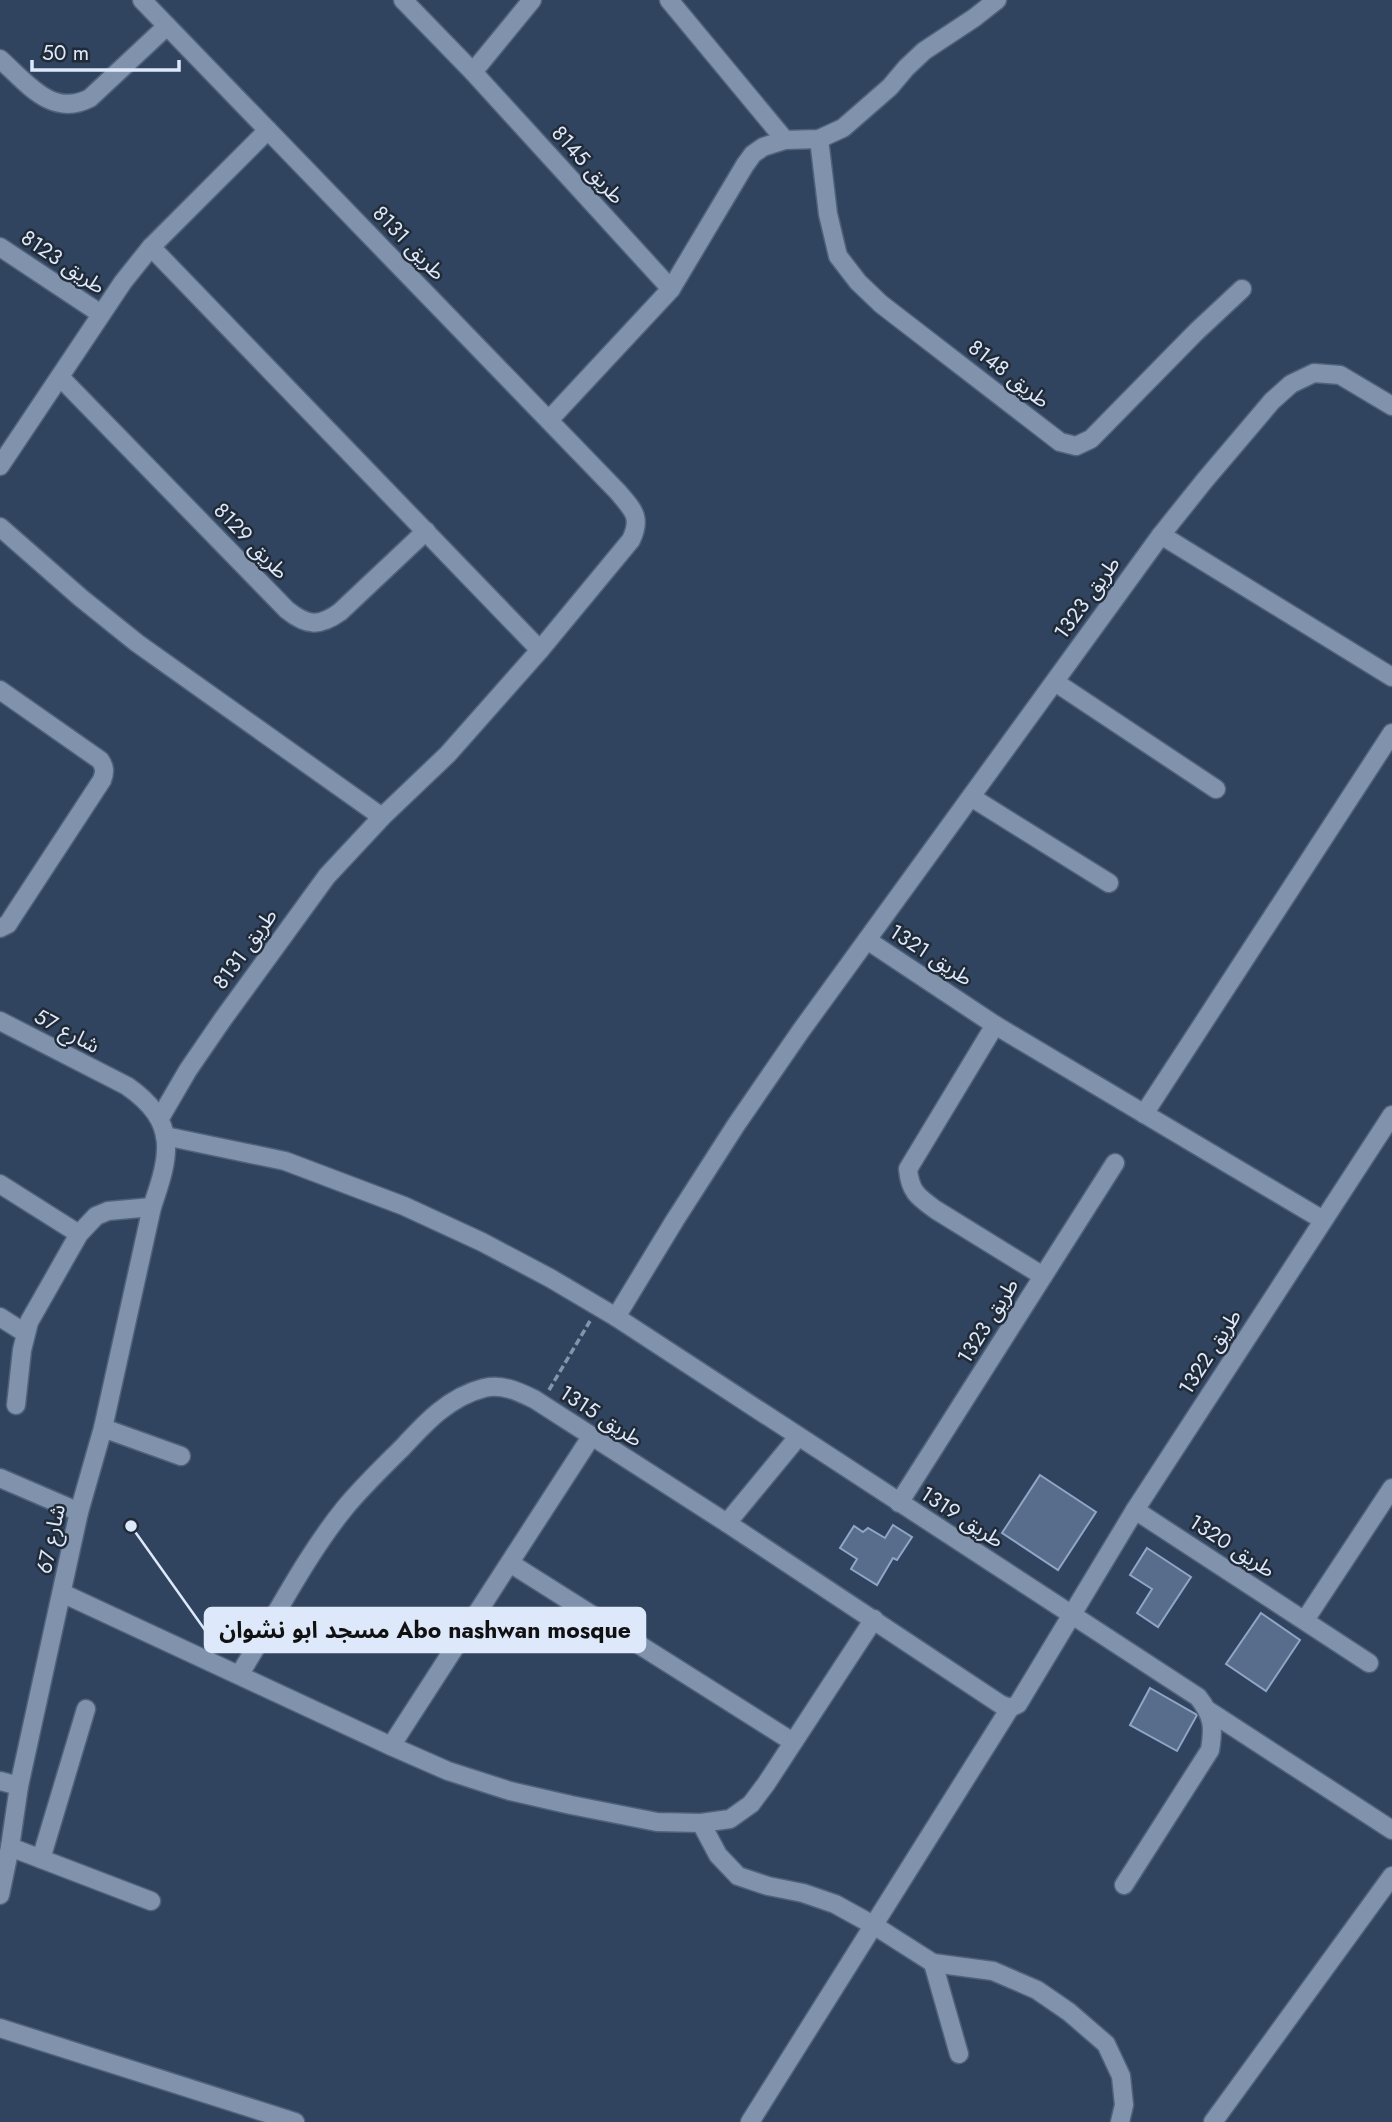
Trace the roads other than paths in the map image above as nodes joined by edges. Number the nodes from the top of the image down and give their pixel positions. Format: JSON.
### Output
{"nodes":[{"id":1,"x":142,"y":0,"type":"edge"},
{"id":2,"x":404,"y":0,"type":"edge"},
{"id":3,"x":532,"y":0,"type":"edge"},
{"id":4,"x":669,"y":0,"type":"edge"},
{"id":5,"x":997,"y":0,"type":"edge"},
{"id":6,"x":167,"y":26,"type":"junction"},
{"id":7,"x":0,"y":59,"type":"edge"},
{"id":8,"x":472,"y":72,"type":"junction"},
{"id":9,"x":268,"y":130,"type":"junction"},
{"id":10,"x":819,"y":139,"type":"junction"},
{"id":11,"x":785,"y":140,"type":"junction"},
{"id":12,"x":0,"y":247,"type":"edge"},
{"id":13,"x":151,"y":247,"type":"junction"},
{"id":14,"x":671,"y":289,"type":"junction"},
{"id":15,"x":1242,"y":289,"type":"dead end"},
{"id":16,"x":102,"y":314,"type":"junction"},
{"id":17,"x":60,"y":377,"type":"junction"},
{"id":18,"x":1392,"y":406,"type":"edge"},
{"id":19,"x":549,"y":420,"type":"junction"},
{"id":20,"x":0,"y":466,"type":"edge"},
{"id":21,"x":0,"y":527,"type":"edge"},
{"id":22,"x":426,"y":531,"type":"junction"},
{"id":23,"x":1161,"y":535,"type":"junction"},
{"id":24,"x":540,"y":650,"type":"junction"},
{"id":25,"x":1392,"y":677,"type":"edge"},
{"id":26,"x":1055,"y":682,"type":"junction"},
{"id":27,"x":0,"y":690,"type":"edge"},
{"id":28,"x":1392,"y":733,"type":"edge"},
{"id":29,"x":1216,"y":789,"type":"dead end"},
{"id":30,"x":971,"y":797,"type":"junction"},
{"id":31,"x":382,"y":817,"type":"junction"},
{"id":32,"x":1109,"y":883,"type":"dead end"},
{"id":33,"x":0,"y":928,"type":"edge"},
{"id":34,"x":867,"y":940,"type":"junction"},
{"id":35,"x":0,"y":1021,"type":"edge"},
{"id":36,"x":995,"y":1025,"type":"junction"},
{"id":37,"x":113,"y":1080,"type":"junction"},
{"id":38,"x":1144,"y":1114,"type":"junction"},
{"id":39,"x":1392,"y":1115,"type":"edge"},
{"id":40,"x":160,"y":1118,"type":"junction"},
{"id":41,"x":165,"y":1136,"type":"junction"},
{"id":42,"x":1115,"y":1163,"type":"dead end"},
{"id":43,"x":0,"y":1184,"type":"edge"},
{"id":44,"x":154,"y":1201,"type":"junction"},
{"id":45,"x":1323,"y":1220,"type":"junction"},
{"id":46,"x":79,"y":1234,"type":"junction"},
{"id":47,"x":1043,"y":1276,"type":"junction"},
{"id":48,"x":0,"y":1317,"type":"edge"},
{"id":49,"x":616,"y":1317,"type":"junction"},
{"id":50,"x":25,"y":1333,"type":"junction"},
{"id":51,"x":16,"y":1405,"type":"dead end"},
{"id":52,"x":103,"y":1428,"type":"junction"},
{"id":53,"x":591,"y":1437,"type":"junction"},
{"id":54,"x":798,"y":1437,"type":"junction"},
{"id":55,"x":181,"y":1456,"type":"dead end"},
{"id":56,"x":0,"y":1478,"type":"edge"},
{"id":57,"x":1392,"y":1488,"type":"edge"},
{"id":58,"x":899,"y":1503,"type":"junction"},
{"id":59,"x":1135,"y":1510,"type":"junction"},
{"id":60,"x":79,"y":1512,"type":"junction"},
{"id":61,"x":727,"y":1523,"type":"junction"},
{"id":62,"x":510,"y":1563,"type":"junction"},
{"id":63,"x":62,"y":1593,"type":"junction"},
{"id":64,"x":1073,"y":1616,"type":"junction"},
{"id":65,"x":874,"y":1619,"type":"junction"},
{"id":66,"x":1305,"y":1620,"type":"junction"},
{"id":67,"x":1369,"y":1663,"type":"dead end"},
{"id":68,"x":239,"y":1675,"type":"junction"},
{"id":69,"x":1010,"y":1707,"type":"junction"},
{"id":70,"x":86,"y":1710,"type":"dead end"},
{"id":71,"x":1209,"y":1711,"type":"junction"},
{"id":72,"x":793,"y":1742,"type":"junction"},
{"id":73,"x":391,"y":1746,"type":"junction"},
{"id":74,"x":0,"y":1781,"type":"edge"},
{"id":75,"x":19,"y":1786,"type":"junction"},
{"id":76,"x":701,"y":1824,"type":"junction"},
{"id":77,"x":1392,"y":1830,"type":"edge"},
{"id":78,"x":10,"y":1847,"type":"junction"},
{"id":79,"x":41,"y":1859,"type":"junction"},
{"id":80,"x":1392,"y":1876,"type":"edge"},
{"id":81,"x":1124,"y":1885,"type":"dead end"},
{"id":82,"x":0,"y":1895,"type":"edge"},
{"id":83,"x":151,"y":1901,"type":"dead end"},
{"id":84,"x":875,"y":1926,"type":"junction"},
{"id":85,"x":933,"y":1963,"type":"junction"},
{"id":86,"x":0,"y":2028,"type":"edge"},
{"id":87,"x":959,"y":2054,"type":"dead end"},
{"id":88,"x":295,"y":2122,"type":"edge"},
{"id":89,"x":750,"y":2122,"type":"edge"},
{"id":90,"x":1121,"y":2122,"type":"edge"},
{"id":91,"x":1213,"y":2122,"type":"edge"}],
"edges":[{"from":1,"to":6,"type":"street","name":"طريق 8131"},
{"from":2,"to":8,"type":"street","name":"طريق 8145"},
{"from":3,"to":8,"type":"street"},
{"from":4,"to":11,"type":"street"},
{"from":5,"to":10,"type":"street"},
{"from":6,"to":7,"type":"street"},
{"from":6,"to":9,"type":"street","name":"طريق 8131"},
{"from":8,"to":14,"type":"street","name":"طريق 8145"},
{"from":9,"to":13,"type":"street"},
{"from":9,"to":19,"type":"street","name":"طريق 8131"},
{"from":10,"to":11,"type":"street"},
{"from":10,"to":15,"type":"street","name":"طريق 8148"},
{"from":11,"to":14,"type":"street"},
{"from":12,"to":16,"type":"street","name":"طريق 8123"},
{"from":13,"to":16,"type":"street"},
{"from":13,"to":22,"type":"street"},
{"from":14,"to":19,"type":"street"},
{"from":16,"to":17,"type":"street"},
{"from":17,"to":20,"type":"street"},
{"from":17,"to":22,"type":"street","name":"طريق 8129"},
{"from":18,"to":23,"type":"street","name":"طريق 1323"},
{"from":19,"to":24,"type":"street","name":"طريق 8131"},
{"from":21,"to":31,"type":"street"},
{"from":22,"to":24,"type":"street"},
{"from":23,"to":25,"type":"street"},
{"from":23,"to":26,"type":"street","name":"طريق 1323"},
{"from":24,"to":31,"type":"street","name":"طريق 8131"},
{"from":26,"to":29,"type":"street"},
{"from":26,"to":30,"type":"street","name":"طريق 1323"},
{"from":27,"to":33,"type":"street"},
{"from":28,"to":38,"type":"street"},
{"from":30,"to":32,"type":"street"},
{"from":30,"to":34,"type":"street","name":"طريق 1323"},
{"from":31,"to":40,"type":"street","name":"طريق 8131"},
{"from":34,"to":36,"type":"street","name":"طريق 1321"},
{"from":34,"to":49,"type":"street","name":"طريق 1321"},
{"from":35,"to":37,"type":"street","name":"شارع 57"},
{"from":36,"to":38,"type":"street","name":"طريق 1321"},
{"from":36,"to":47,"type":"street"},
{"from":37,"to":40,"type":"street","name":"شارع 67"},
{"from":37,"to":44,"type":"street","name":"شارع 67"},
{"from":38,"to":45,"type":"street","name":"طريق 1321"},
{"from":39,"to":45,"type":"street","name":"طريق 1322"},
{"from":40,"to":41,"type":"street","name":"شارع 67"},
{"from":41,"to":44,"type":"street","name":"شارع 67"},
{"from":41,"to":49,"type":"street","name":"طريق 1319"},
{"from":42,"to":47,"type":"street","name":"طريق 1323"},
{"from":43,"to":46,"type":"street"},
{"from":44,"to":46,"type":"street"},
{"from":44,"to":52,"type":"street","name":"شارع 67"},
{"from":45,"to":59,"type":"street","name":"طريق 1322"},
{"from":46,"to":50,"type":"street"},
{"from":47,"to":58,"type":"street","name":"طريق 1323"},
{"from":48,"to":50,"type":"street"},
{"from":49,"to":54,"type":"street","name":"طريق 1319"},
{"from":50,"to":51,"type":"street"},
{"from":52,"to":55,"type":"street"},
{"from":52,"to":60,"type":"street","name":"شارع 67"},
{"from":53,"to":61,"type":"street","name":"طريق 1315"},
{"from":53,"to":62,"type":"street"},
{"from":53,"to":68,"type":"street","name":"طريق 1315"},
{"from":54,"to":58,"type":"street","name":"طريق 1319"},
{"from":54,"to":61,"type":"street"},
{"from":56,"to":60,"type":"street"},
{"from":57,"to":66,"type":"street"},
{"from":58,"to":64,"type":"street","name":"طريق 1319"},
{"from":59,"to":64,"type":"street","name":"طريق 1322"},
{"from":59,"to":66,"type":"street","name":"طريق 1320"},
{"from":60,"to":63,"type":"street","name":"شارع 67"},
{"from":61,"to":65,"type":"street","name":"طريق 1315"},
{"from":62,"to":72,"type":"street"},
{"from":62,"to":73,"type":"street"},
{"from":63,"to":68,"type":"street"},
{"from":63,"to":75,"type":"street","name":"شارع 67"},
{"from":64,"to":69,"type":"street","name":"طريق 1322"},
{"from":64,"to":71,"type":"street","name":"طريق 1319"},
{"from":65,"to":69,"type":"street","name":"طريق 1315"},
{"from":65,"to":72,"type":"street"},
{"from":66,"to":67,"type":"street","name":"طريق 1320"},
{"from":68,"to":73,"type":"street"},
{"from":69,"to":84,"type":"street","name":"طريق 1322"},
{"from":70,"to":79,"type":"street"},
{"from":71,"to":77,"type":"street","name":"طريق 1319"},
{"from":71,"to":81,"type":"street"},
{"from":72,"to":76,"type":"street"},
{"from":73,"to":76,"type":"street"},
{"from":74,"to":75,"type":"street"},
{"from":75,"to":78,"type":"street","name":"شارع 67"},
{"from":76,"to":84,"type":"street"},
{"from":78,"to":79,"type":"street"},
{"from":78,"to":82,"type":"street","name":"شارع 67"},
{"from":79,"to":83,"type":"street"},
{"from":80,"to":91,"type":"street"},
{"from":84,"to":85,"type":"street"},
{"from":84,"to":89,"type":"street","name":"طريق 1322"},
{"from":85,"to":87,"type":"street"},
{"from":85,"to":90,"type":"street"},
{"from":86,"to":88,"type":"street"}]}
